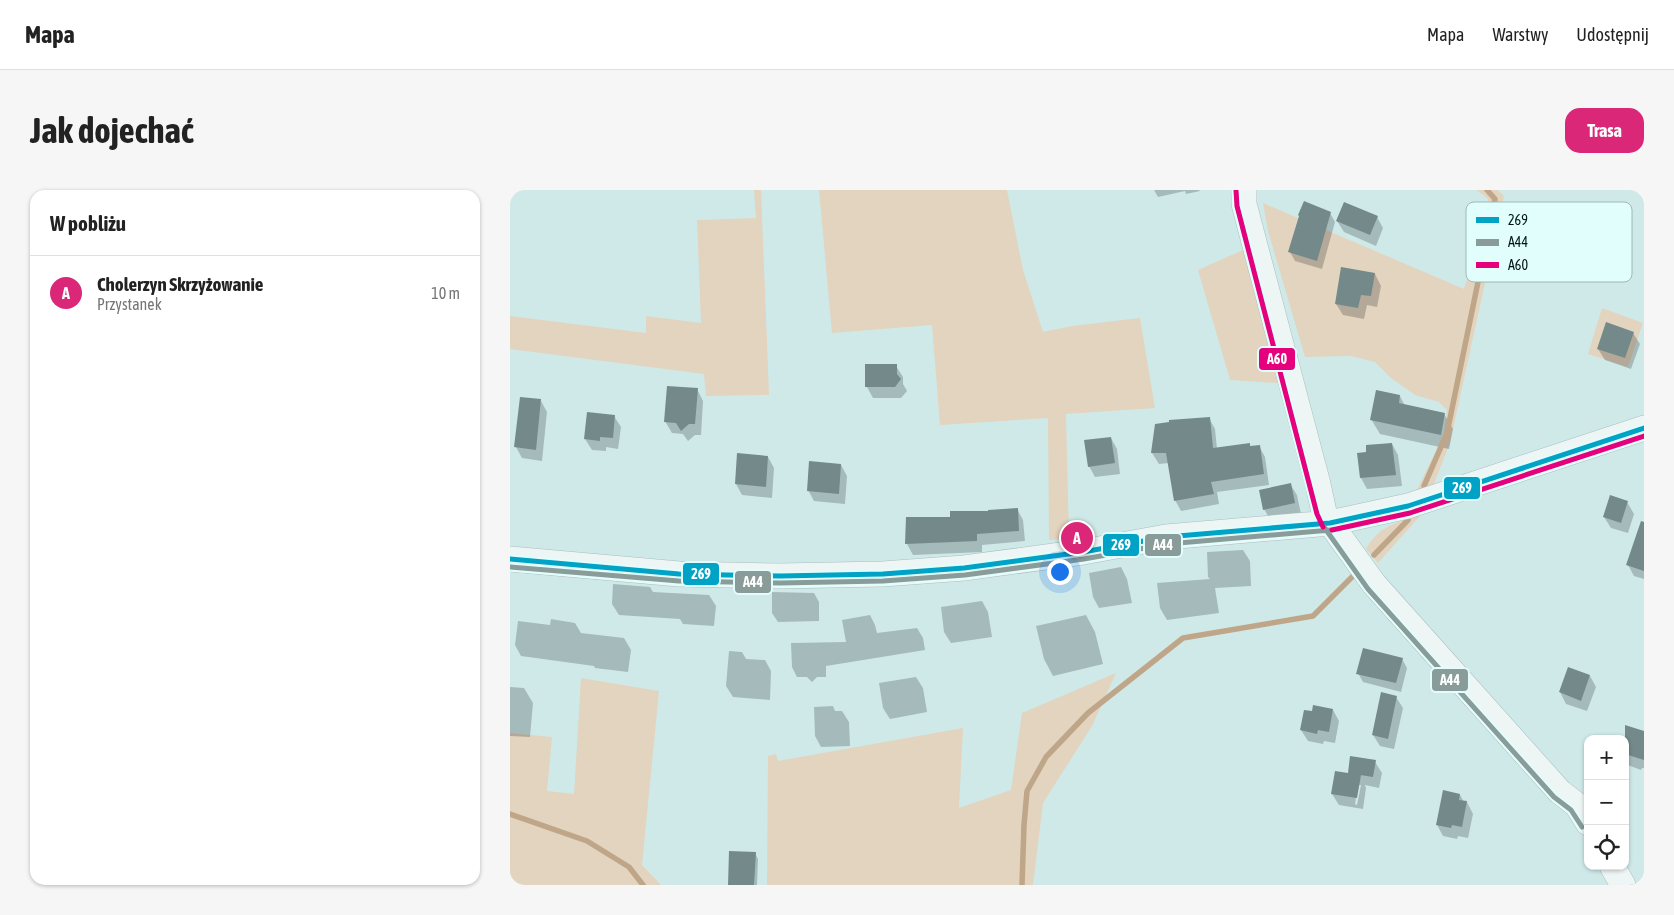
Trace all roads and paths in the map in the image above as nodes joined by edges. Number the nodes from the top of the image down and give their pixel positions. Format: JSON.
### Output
{"nodes":[{"id":1,"x":1244,"y":190,"type":"edge"},
{"id":2,"x":1644,"y":428,"type":"edge"},
{"id":3,"x":1330,"y":523,"type":"junction"},
{"id":4,"x":510,"y":559,"type":"edge"},
{"id":5,"x":1584,"y":816,"type":"edge"},
{"id":6,"x":1614,"y":870,"type":"edge"},
{"id":7,"x":1623,"y":885,"type":"edge"}],
"edges":[{"from":1,"to":3,"type":"street"},
{"from":2,"to":3,"type":"street"},
{"from":3,"to":4,"type":"street"},
{"from":3,"to":5,"type":"street"},
{"from":6,"to":7,"type":"street"}]}
